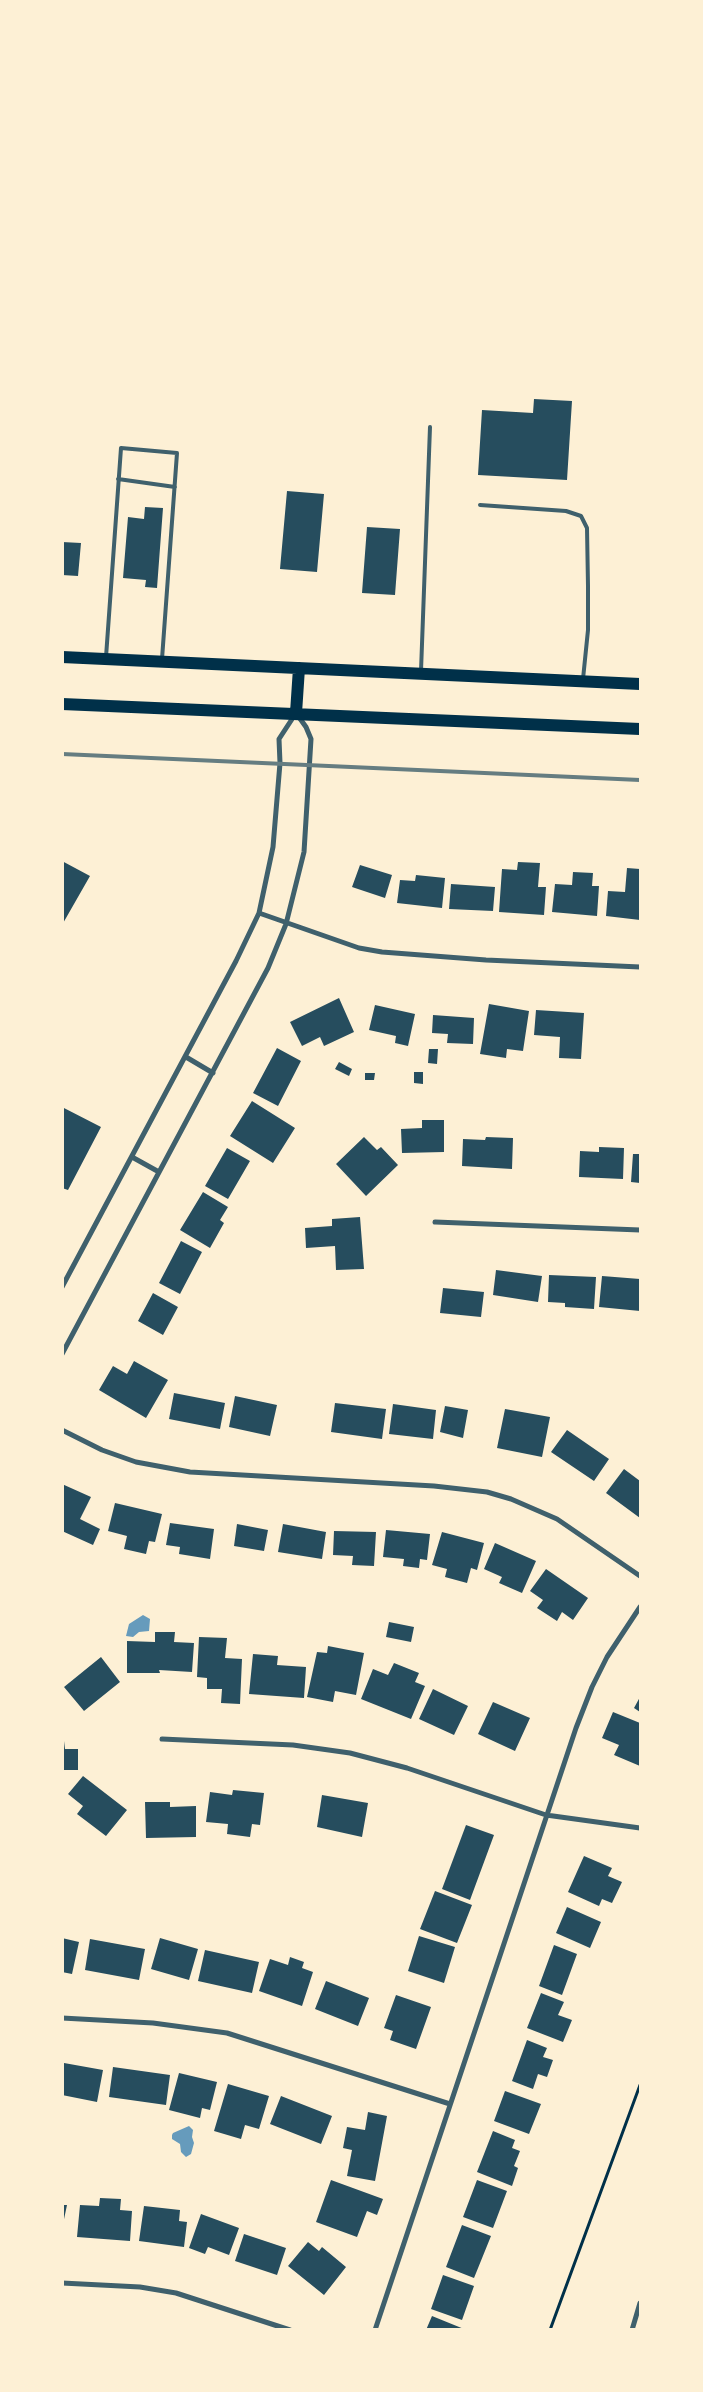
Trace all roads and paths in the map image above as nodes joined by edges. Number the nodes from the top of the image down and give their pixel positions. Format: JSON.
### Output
{"nodes":[{"id":1,"x":430,"y":427,"type":"dead end"},
{"id":2,"x":118,"y":480,"type":"junction"},
{"id":3,"x":175,"y":487,"type":"junction"},
{"id":4,"x":480,"y":505,"type":"dead end"},
{"id":5,"x":62,"y":657,"type":"edge"},
{"id":6,"x":106,"y":659,"type":"junction"},
{"id":7,"x":162,"y":661,"type":"junction"},
{"id":8,"x":299,"y":668,"type":"junction"},
{"id":9,"x":421,"y":673,"type":"junction"},
{"id":10,"x":583,"y":681,"type":"junction"},
{"id":11,"x":640,"y":684,"type":"edge"},
{"id":12,"x":62,"y":704,"type":"edge"},
{"id":13,"x":296,"y":713,"type":"junction"},
{"id":14,"x":640,"y":729,"type":"edge"},
{"id":15,"x":259,"y":913,"type":"junction"},
{"id":16,"x":286,"y":924,"type":"junction"},
{"id":17,"x":640,"y":967,"type":"edge"},
{"id":18,"x":186,"y":1057,"type":"junction"},
{"id":19,"x":212,"y":1073,"type":"junction"},
{"id":20,"x":132,"y":1157,"type":"junction"},
{"id":21,"x":159,"y":1172,"type":"junction"},
{"id":22,"x":435,"y":1222,"type":"dead end"},
{"id":23,"x":640,"y":1230,"type":"edge"},
{"id":24,"x":62,"y":1287,"type":"edge"},
{"id":25,"x":62,"y":1354,"type":"edge"},
{"id":26,"x":62,"y":1430,"type":"edge"},
{"id":27,"x":640,"y":1576,"type":"edge"},
{"id":28,"x":640,"y":1607,"type":"edge"},
{"id":29,"x":162,"y":1739,"type":"dead end"},
{"id":30,"x":546,"y":1815,"type":"junction"},
{"id":31,"x":640,"y":1828,"type":"edge"},
{"id":32,"x":62,"y":2018,"type":"edge"},
{"id":33,"x":640,"y":2085,"type":"edge"},
{"id":34,"x":450,"y":2104,"type":"junction"},
{"id":35,"x":62,"y":2283,"type":"edge"},
{"id":36,"x":640,"y":2303,"type":"edge"},
{"id":37,"x":290,"y":2330,"type":"edge"},
{"id":38,"x":375,"y":2330,"type":"edge"},
{"id":39,"x":550,"y":2330,"type":"edge"},
{"id":40,"x":632,"y":2330,"type":"edge"}],
"edges":[{"from":1,"to":9,"type":"lane"},
{"from":2,"to":3,"type":"lane"},
{"from":2,"to":3,"type":"lane"},
{"from":2,"to":6,"type":"lane"},
{"from":3,"to":7,"type":"lane"},
{"from":4,"to":10,"type":"lane"},
{"from":5,"to":6,"type":"main road"},
{"from":6,"to":7,"type":"main road"},
{"from":7,"to":8,"type":"main road"},
{"from":8,"to":9,"type":"main road"},
{"from":8,"to":13,"type":"main road"},
{"from":9,"to":10,"type":"main road"},
{"from":10,"to":11,"type":"main road"},
{"from":12,"to":13,"type":"main road"},
{"from":13,"to":14,"type":"main road"},
{"from":13,"to":15,"type":"street"},
{"from":13,"to":16,"type":"street"},
{"from":15,"to":16,"type":"street"},
{"from":15,"to":18,"type":"street"},
{"from":16,"to":17,"type":"street"},
{"from":16,"to":19,"type":"street"},
{"from":18,"to":19,"type":"street"},
{"from":18,"to":20,"type":"street"},
{"from":19,"to":21,"type":"street"},
{"from":20,"to":21,"type":"street"},
{"from":20,"to":24,"type":"street"},
{"from":21,"to":25,"type":"street"},
{"from":22,"to":23,"type":"street"},
{"from":26,"to":27,"type":"street"},
{"from":28,"to":30,"type":"street"},
{"from":29,"to":30,"type":"street"},
{"from":30,"to":31,"type":"street"},
{"from":30,"to":34,"type":"street"},
{"from":32,"to":34,"type":"street"},
{"from":33,"to":39,"type":"path"},
{"from":34,"to":38,"type":"street"},
{"from":35,"to":37,"type":"street"},
{"from":36,"to":40,"type":"street"}]}
